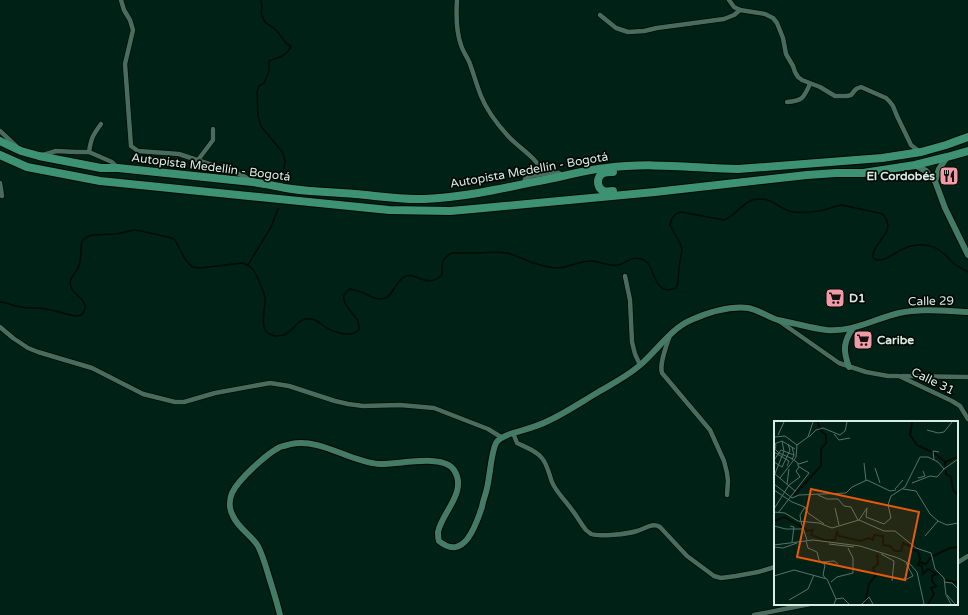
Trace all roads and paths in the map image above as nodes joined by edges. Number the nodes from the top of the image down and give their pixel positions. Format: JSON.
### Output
{"nodes":[{"id":1,"x":121,"y":0,"type":"edge"},
{"id":2,"x":456,"y":0,"type":"edge"},
{"id":3,"x":729,"y":0,"type":"edge"},
{"id":4,"x":740,"y":10,"type":"junction"},
{"id":5,"x":600,"y":15,"type":"dead end"},
{"id":6,"x":810,"y":84,"type":"junction"},
{"id":7,"x":787,"y":102,"type":"dead end"},
{"id":8,"x":101,"y":124,"type":"dead end"},
{"id":9,"x":213,"y":129,"type":"dead end"},
{"id":10,"x":0,"y":131,"type":"edge"},
{"id":11,"x":968,"y":137,"type":"edge"},
{"id":12,"x":0,"y":141,"type":"edge"},
{"id":13,"x":21,"y":151,"type":"junction"},
{"id":14,"x":968,"y":151,"type":"edge"},
{"id":15,"x":89,"y":152,"type":"junction"},
{"id":16,"x":921,"y":152,"type":"junction"},
{"id":17,"x":39,"y":156,"type":"junction"},
{"id":18,"x":0,"y":157,"type":"edge"},
{"id":19,"x":947,"y":157,"type":"junction"},
{"id":20,"x":198,"y":160,"type":"junction"},
{"id":21,"x":915,"y":165,"type":"junction"},
{"id":22,"x":671,"y":166,"type":"junction"},
{"id":23,"x":118,"y":168,"type":"junction"},
{"id":24,"x":543,"y":174,"type":"junction"},
{"id":25,"x":563,"y":176,"type":"junction"},
{"id":26,"x":935,"y":181,"type":"junction"},
{"id":27,"x":253,"y":182,"type":"junction"},
{"id":28,"x":0,"y":183,"type":"edge"},
{"id":29,"x":524,"y":184,"type":"junction"},
{"id":30,"x":655,"y":192,"type":"junction"},
{"id":31,"x":2,"y":196,"type":"dead end"},
{"id":32,"x":968,"y":255,"type":"edge"},
{"id":33,"x":625,"y":276,"type":"dead end"},
{"id":34,"x":968,"y":312,"type":"edge"},
{"id":35,"x":777,"y":320,"type":"junction"},
{"id":36,"x":0,"y":327,"type":"edge"},
{"id":37,"x":853,"y":328,"type":"junction"},
{"id":38,"x":670,"y":335,"type":"junction"},
{"id":39,"x":640,"y":365,"type":"junction"},
{"id":40,"x":849,"y":367,"type":"junction"},
{"id":41,"x":899,"y":376,"type":"junction"},
{"id":42,"x":968,"y":376,"type":"edge"},
{"id":43,"x":968,"y":419,"type":"edge"},
{"id":44,"x":513,"y":433,"type":"junction"},
{"id":45,"x":501,"y":437,"type":"junction"},
{"id":46,"x":727,"y":495,"type":"dead end"},
{"id":47,"x":968,"y":556,"type":"edge"},
{"id":48,"x":958,"y":561,"type":"edge"},
{"id":49,"x":774,"y":567,"type":"edge"},
{"id":50,"x":805,"y":605,"type":"edge"},
{"id":51,"x":280,"y":615,"type":"edge"},
{"id":52,"x":754,"y":615,"type":"edge"}],
"edges":[{"from":1,"to":20,"type":"street"},
{"from":2,"to":24,"type":"street"},
{"from":3,"to":4,"type":"street"},
{"from":4,"to":5,"type":"street"},
{"from":4,"to":6,"type":"street"},
{"from":6,"to":7,"type":"street"},
{"from":6,"to":16,"type":"street"},
{"from":8,"to":15,"type":"street"},
{"from":9,"to":20,"type":"street"},
{"from":10,"to":13,"type":"street"},
{"from":11,"to":16,"type":"highway","name":"Autopista Medellín - Bogotá"},
{"from":12,"to":13,"type":"highway","name":"Autopista Medellín - Bogotá"},
{"from":13,"to":17,"type":"highway","name":"Autopista Medellín - Bogotá"},
{"from":14,"to":19,"type":"highway","name":"Autopista Medellín - Bogotá"},
{"from":15,"to":17,"type":"street"},
{"from":15,"to":23,"type":"street"},
{"from":16,"to":22,"type":"highway","name":"Autopista Medellín - Bogotá"},
{"from":17,"to":23,"type":"highway","name":"Autopista Medellín - Bogotá"},
{"from":18,"to":30,"type":"highway","name":"Autopista Medellín - Bogotá"},
{"from":19,"to":21,"type":"highway","name":"Autopista Medellín - Bogotá"},
{"from":19,"to":26,"type":"main road"},
{"from":20,"to":27,"type":"street"},
{"from":21,"to":26,"type":"main road"},
{"from":21,"to":30,"type":"highway","name":"Autopista Medellín - Bogotá"},
{"from":22,"to":25,"type":"highway","name":"Autopista Medellín - Bogotá"},
{"from":22,"to":30,"type":"highway"},
{"from":23,"to":27,"type":"highway","name":"Autopista Medellín - Bogotá"},
{"from":24,"to":25,"type":"street"},
{"from":24,"to":29,"type":"street"},
{"from":25,"to":29,"type":"highway","name":"Autopista Medellín - Bogotá"},
{"from":26,"to":32,"type":"main road"},
{"from":27,"to":29,"type":"highway","name":"Autopista Medellín - Bogotá"},
{"from":28,"to":31,"type":"street"},
{"from":33,"to":39,"type":"street"},
{"from":34,"to":37,"type":"main road","name":"Calle 29"},
{"from":35,"to":37,"type":"main road","name":"Calle 29"},
{"from":35,"to":38,"type":"main road","name":"Calle 29"},
{"from":35,"to":40,"type":"street","name":"Calle 31"},
{"from":36,"to":45,"type":"street"},
{"from":37,"to":40,"type":"main road"},
{"from":38,"to":39,"type":"main road","name":"Calle 29"},
{"from":38,"to":46,"type":"street"},
{"from":39,"to":44,"type":"main road","name":"Calle 29"},
{"from":40,"to":41,"type":"street","name":"Calle 31"},
{"from":41,"to":42,"type":"street"},
{"from":41,"to":43,"type":"street","name":"Calle 31"},
{"from":44,"to":45,"type":"main road","name":"Calle 29"},
{"from":44,"to":49,"type":"street"},
{"from":45,"to":51,"type":"main road"},
{"from":47,"to":48,"type":"street"},
{"from":50,"to":52,"type":"street"}]}
